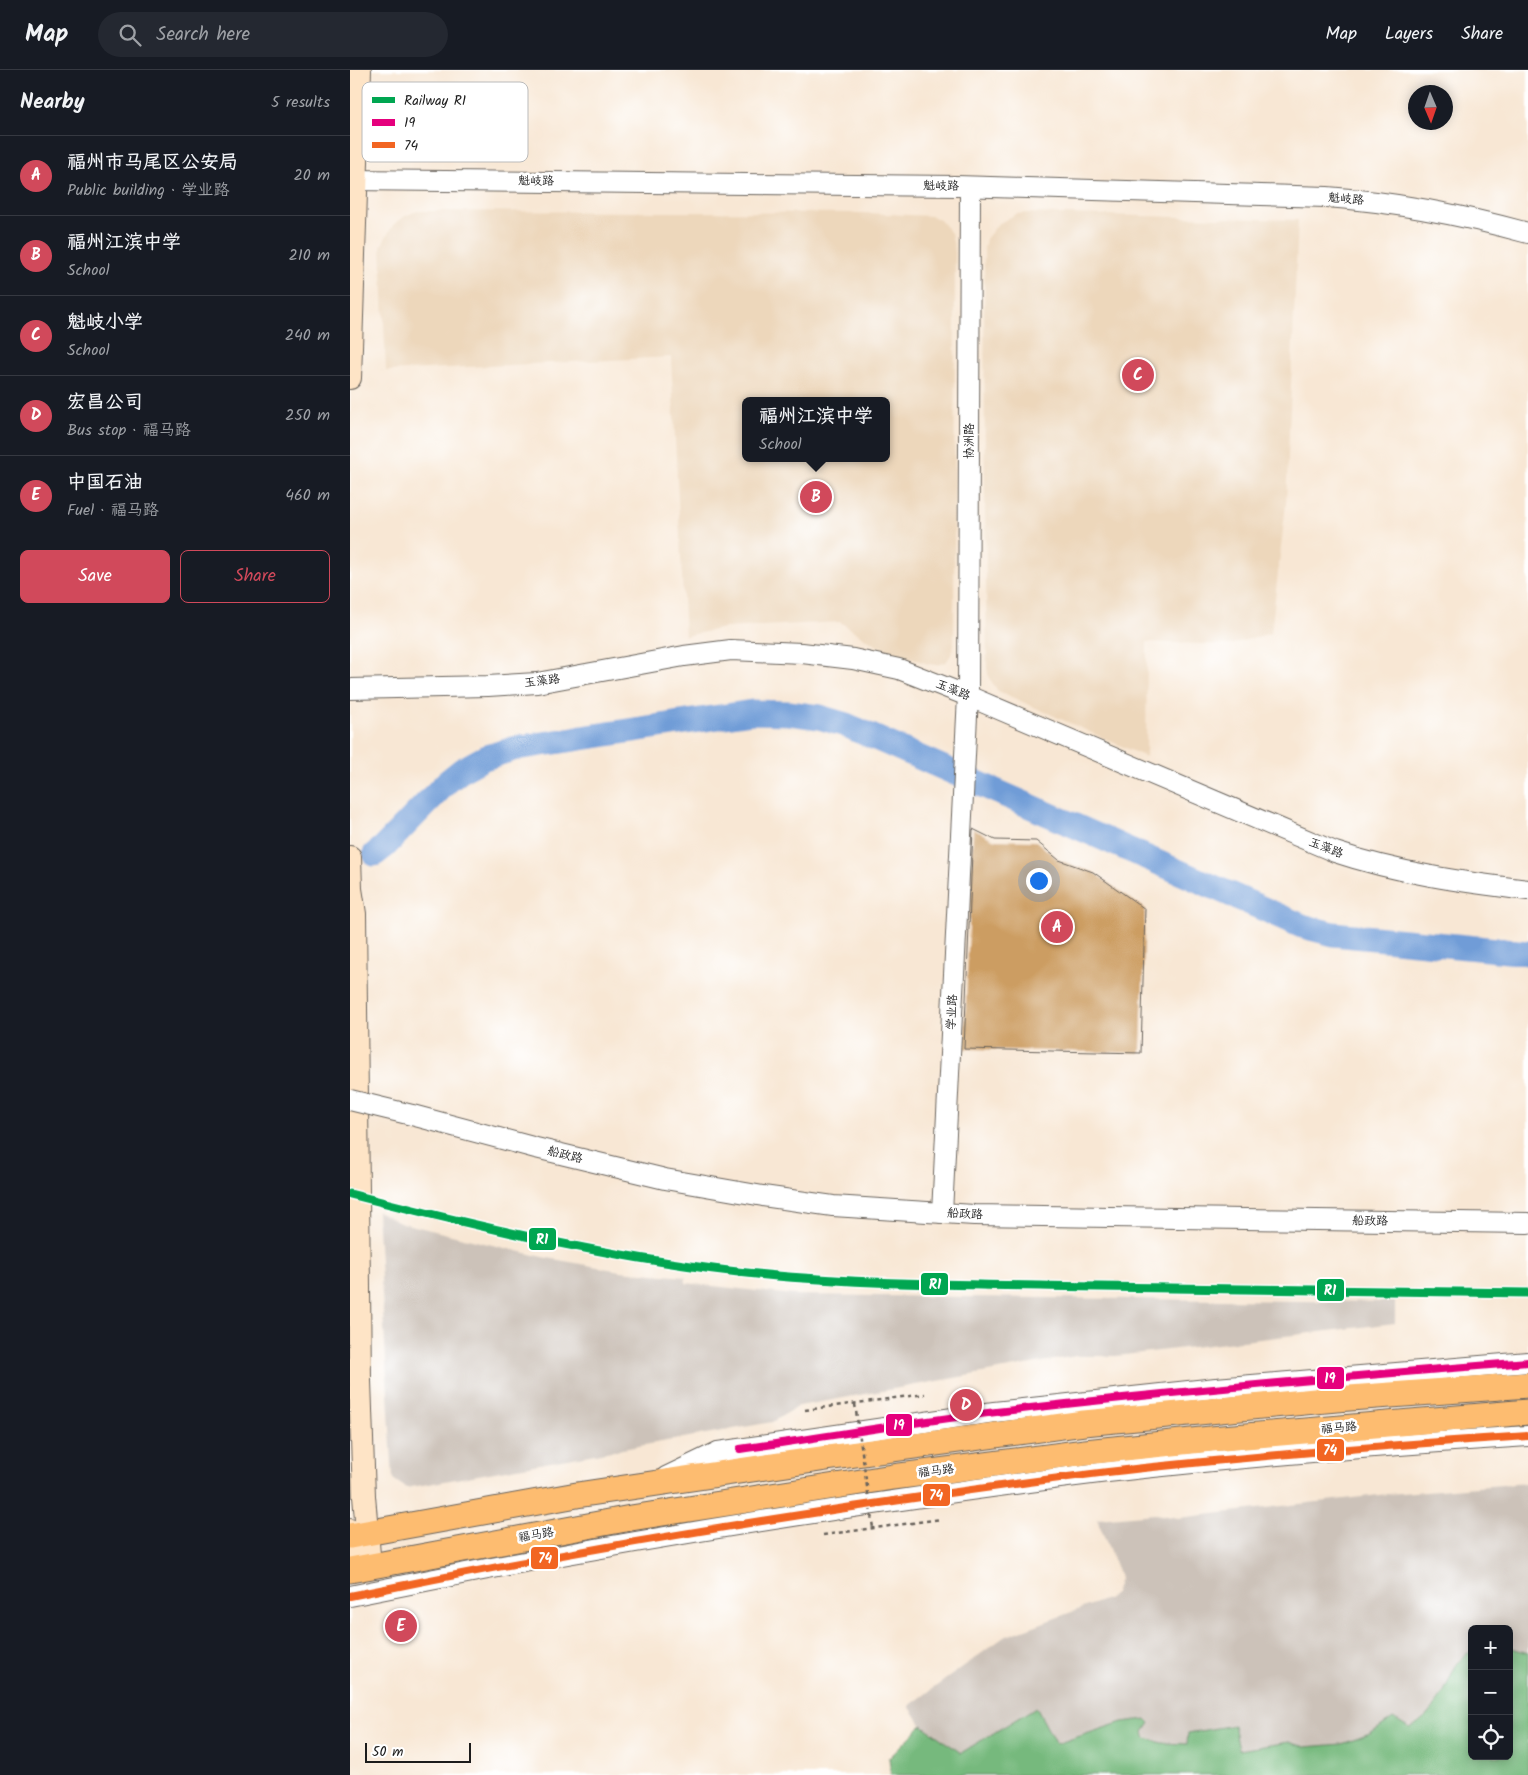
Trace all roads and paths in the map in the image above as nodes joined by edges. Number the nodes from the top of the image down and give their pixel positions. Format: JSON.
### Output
{"nodes":[{"id":1,"x":360,"y":70,"type":"edge"},
{"id":2,"x":353,"y":180,"type":"edge"},
{"id":3,"x":970,"y":187,"type":"junction"},
{"id":4,"x":1528,"y":233,"type":"edge"},
{"id":5,"x":350,"y":378,"type":"edge"},
{"id":6,"x":350,"y":689,"type":"edge"},
{"id":7,"x":968,"y":696,"type":"junction"},
{"id":8,"x":966,"y":737,"type":"joint"},
{"id":9,"x":350,"y":857,"type":"edge"},
{"id":10,"x":1528,"y":890,"type":"edge"},
{"id":11,"x":350,"y":1100,"type":"edge"},
{"id":12,"x":942,"y":1213,"type":"junction"},
{"id":13,"x":1528,"y":1223,"type":"edge"},
{"id":14,"x":1528,"y":1362,"type":"edge"},
{"id":15,"x":1528,"y":1385,"type":"edge"},
{"id":16,"x":925,"y":1394,"type":"dead end"},
{"id":17,"x":855,"y":1404,"type":"junction"},
{"id":18,"x":805,"y":1410,"type":"dead end"},
{"id":19,"x":1528,"y":1412,"type":"edge"},
{"id":20,"x":1528,"y":1436,"type":"edge"},
{"id":21,"x":649,"y":1485,"type":"junction"},
{"id":22,"x":941,"y":1519,"type":"dead end"},
{"id":23,"x":872,"y":1528,"type":"junction"},
{"id":24,"x":355,"y":1533,"type":"edge"},
{"id":25,"x":823,"y":1535,"type":"dead end"},
{"id":26,"x":358,"y":1569,"type":"edge"},
{"id":27,"x":350,"y":1596,"type":"edge"}],
"edges":[{"from":1,"to":2,"type":"main road"},
{"from":2,"to":3,"type":"street","name":"魁岐路"},
{"from":2,"to":5,"type":"main road"},
{"from":3,"to":4,"type":"street","name":"魁岐路"},
{"from":3,"to":7,"type":"street","name":"协洲路"},
{"from":6,"to":7,"type":"street","name":"玉藻路"},
{"from":7,"to":8,"type":"street","name":"协洲路"},
{"from":7,"to":10,"type":"street","name":"玉藻路"},
{"from":8,"to":12,"type":"street","name":"学业路"},
{"from":9,"to":24,"type":"main road"},
{"from":11,"to":12,"type":"street","name":"船政路","bridge":true},
{"from":12,"to":13,"type":"street","name":"船政路"},
{"from":14,"to":21,"type":"street"},
{"from":15,"to":21,"type":"main road"},
{"from":16,"to":17,"type":"path"},
{"from":17,"to":18,"type":"path"},
{"from":17,"to":23,"type":"path","bridge":true},
{"from":19,"to":26,"type":"main road","name":"福马路"},
{"from":20,"to":27,"type":"street"},
{"from":21,"to":24,"type":"main road"},
{"from":22,"to":23,"type":"path"},
{"from":23,"to":25,"type":"path"},
{"from":24,"to":26,"type":"main road"}]}
